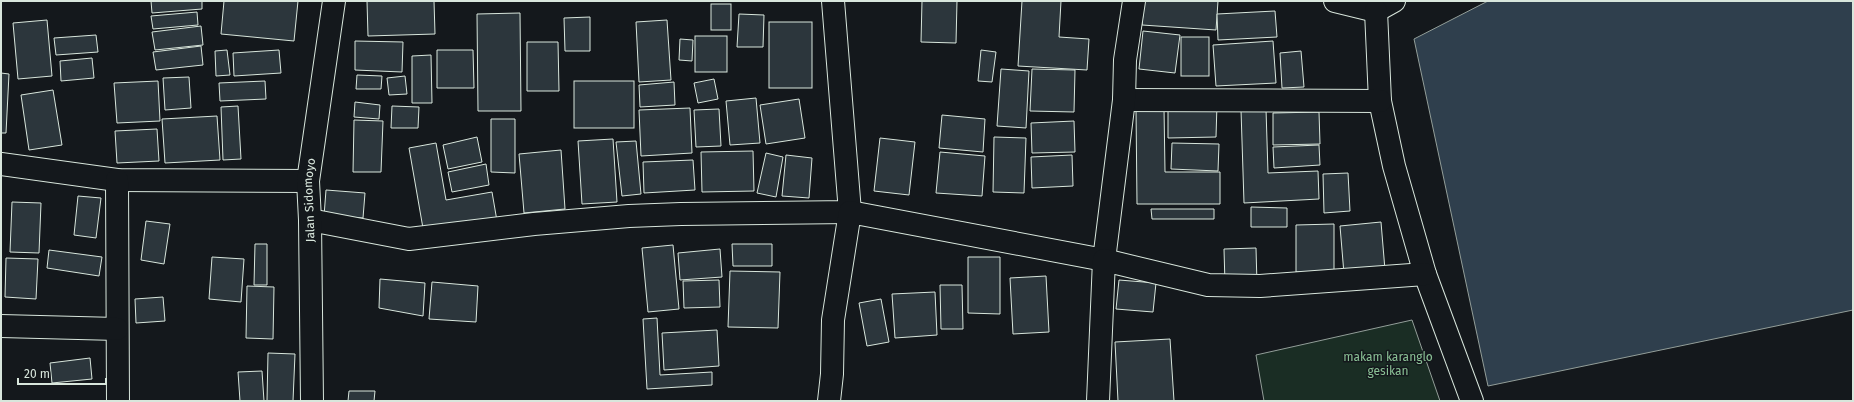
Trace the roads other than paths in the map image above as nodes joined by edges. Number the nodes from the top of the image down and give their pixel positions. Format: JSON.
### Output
{"nodes":[{"id":1,"x":334,"y":1,"type":"edge"},
{"id":2,"x":833,"y":1,"type":"edge"},
{"id":3,"x":1134,"y":1,"type":"edge"},
{"id":4,"x":1335,"y":1,"type":"edge"},
{"id":5,"x":1385,"y":6,"type":"edge"},
{"id":6,"x":1124,"y":100,"type":"junction"},
{"id":7,"x":1380,"y":101,"type":"junction"},
{"id":8,"x":1,"y":164,"type":"edge"},
{"id":9,"x":117,"y":180,"type":"junction"},
{"id":10,"x":308,"y":182,"type":"junction"},
{"id":11,"x":850,"y":212,"type":"junction"},
{"id":12,"x":310,"y":220,"type":"junction"},
{"id":13,"x":1104,"y":260,"type":"junction"},
{"id":14,"x":1425,"y":274,"type":"junction"},
{"id":15,"x":1,"y":326,"type":"edge"},
{"id":16,"x":117,"y":329,"type":"junction"},
{"id":17,"x":118,"y":401,"type":"edge"},
{"id":18,"x":312,"y":401,"type":"edge"},
{"id":19,"x":829,"y":401,"type":"edge"},
{"id":20,"x":1098,"y":401,"type":"edge"},
{"id":21,"x":1472,"y":401,"type":"edge"}],
"edges":[{"from":1,"to":10,"type":"street","name":"Jalan Sidomoyo"},
{"from":2,"to":11,"type":"street"},
{"from":3,"to":6,"type":"street"},
{"from":4,"to":5,"type":"street"},
{"from":5,"to":7,"type":"street"},
{"from":6,"to":7,"type":"street"},
{"from":6,"to":13,"type":"street"},
{"from":7,"to":14,"type":"street"},
{"from":8,"to":9,"type":"street"},
{"from":9,"to":10,"type":"street"},
{"from":9,"to":16,"type":"street"},
{"from":10,"to":12,"type":"street","name":"Jalan Sidomoyo"},
{"from":11,"to":12,"type":"street"},
{"from":11,"to":13,"type":"street"},
{"from":11,"to":19,"type":"street"},
{"from":12,"to":18,"type":"street","name":"Jalan Sidomoyo"},
{"from":13,"to":14,"type":"street"},
{"from":13,"to":20,"type":"street"},
{"from":14,"to":21,"type":"street"},
{"from":15,"to":16,"type":"street"},
{"from":16,"to":17,"type":"street"}]}
